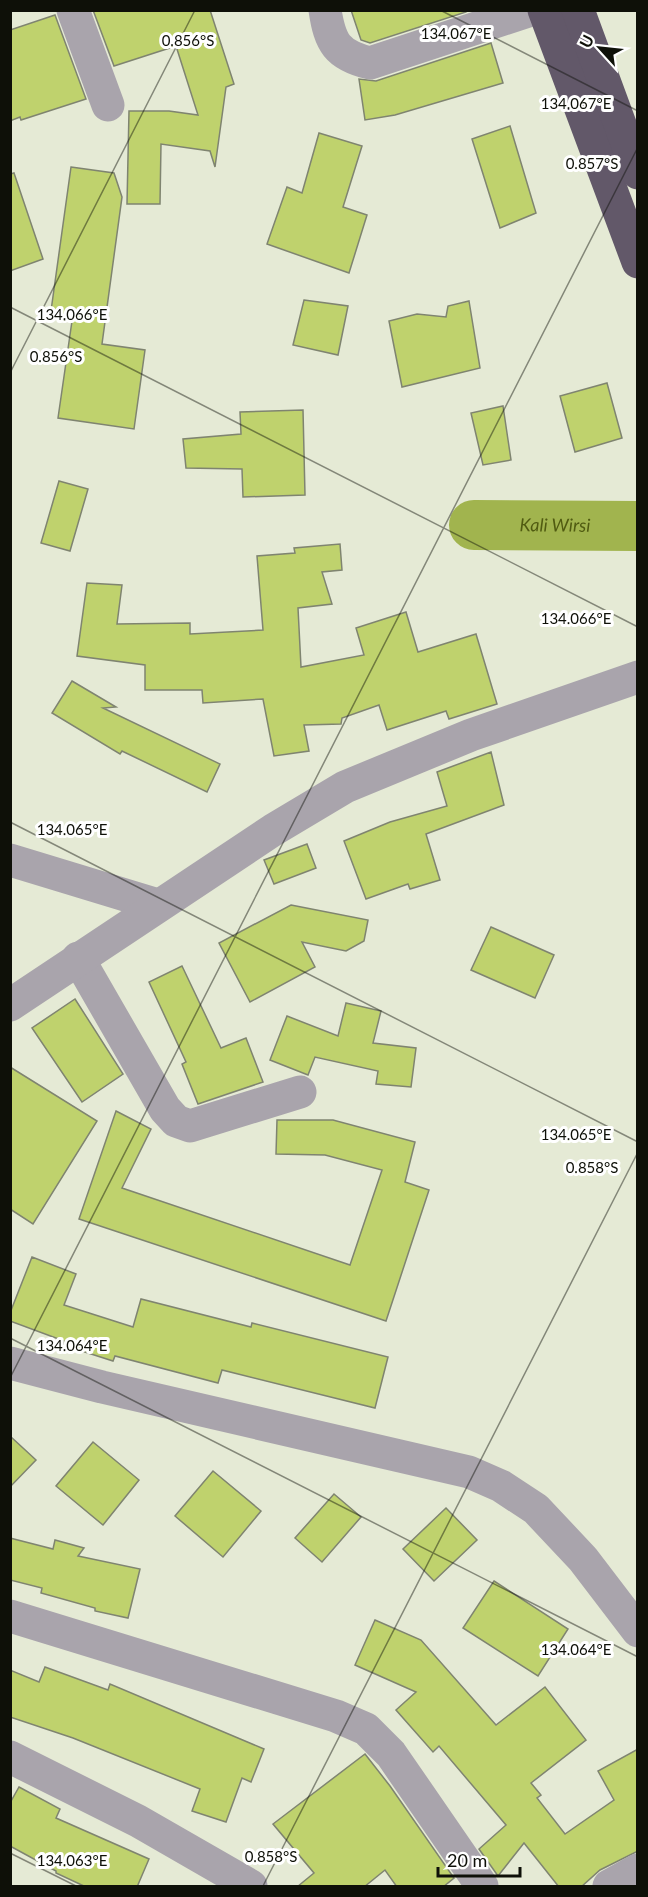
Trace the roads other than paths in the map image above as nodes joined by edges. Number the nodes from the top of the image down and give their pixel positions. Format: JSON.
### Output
{"nodes":[{"id":1,"x":73,"y":10,"type":"edge"},
{"id":2,"x":325,"y":10,"type":"edge"},
{"id":3,"x":531,"y":10,"type":"edge"},
{"id":4,"x":544,"y":10,"type":"edge"},
{"id":5,"x":578,"y":10,"type":"edge"},
{"id":6,"x":108,"y":105,"type":"dead end"},
{"id":7,"x":638,"y":173,"type":"edge"},
{"id":8,"x":638,"y":262,"type":"edge"},
{"id":9,"x":638,"y":677,"type":"edge"},
{"id":10,"x":10,"y":860,"type":"edge"},
{"id":11,"x":158,"y":905,"type":"junction"},
{"id":12,"x":78,"y":958,"type":"junction"},
{"id":13,"x":10,"y":1005,"type":"edge"},
{"id":14,"x":300,"y":1092,"type":"dead end"},
{"id":15,"x":10,"y":1363,"type":"edge"},
{"id":16,"x":10,"y":1616,"type":"edge"},
{"id":17,"x":638,"y":1630,"type":"edge"},
{"id":18,"x":10,"y":1757,"type":"edge"},
{"id":19,"x":638,"y":1869,"type":"edge"},
{"id":20,"x":251,"y":1887,"type":"edge"},
{"id":21,"x":482,"y":1887,"type":"edge"},
{"id":22,"x":609,"y":1887,"type":"edge"}],
"edges":[{"from":1,"to":6,"type":"street"},
{"from":2,"to":3,"type":"street"},
{"from":4,"to":8,"type":"highway"},
{"from":5,"to":7,"type":"highway"},
{"from":9,"to":11,"type":"street"},
{"from":10,"to":11,"type":"street"},
{"from":11,"to":12,"type":"street"},
{"from":12,"to":13,"type":"street"},
{"from":12,"to":14,"type":"street"},
{"from":15,"to":17,"type":"street"},
{"from":16,"to":21,"type":"street"},
{"from":18,"to":20,"type":"street"},
{"from":19,"to":22,"type":"street"}]}
